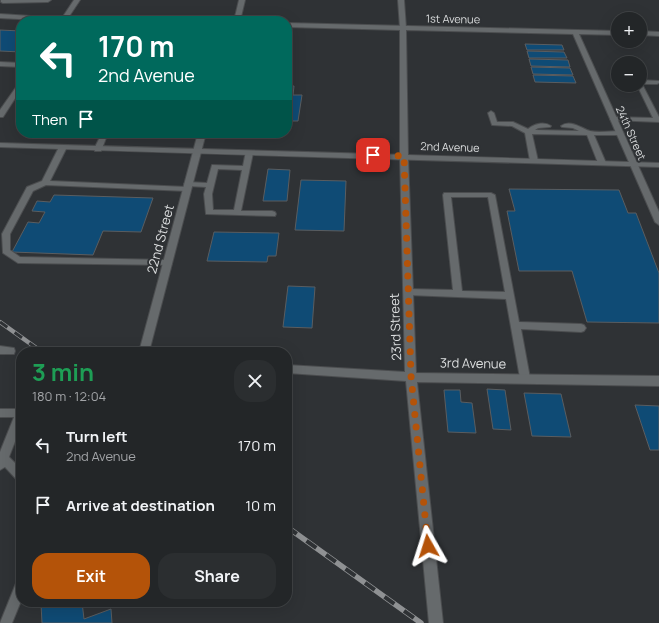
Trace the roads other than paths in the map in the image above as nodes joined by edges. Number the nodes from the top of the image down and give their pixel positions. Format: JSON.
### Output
{"nodes":[{"id":1,"x":48,"y":0,"type":"edge"},
{"id":2,"x":77,"y":0,"type":"edge"},
{"id":3,"x":242,"y":0,"type":"edge"},
{"id":4,"x":401,"y":0,"type":"edge"},
{"id":5,"x":2,"y":2,"type":"edge"},
{"id":6,"x":0,"y":16,"type":"edge"},
{"id":7,"x":66,"y":16,"type":"edge"},
{"id":8,"x":238,"y":16,"type":"edge"},
{"id":9,"x":16,"y":17,"type":"edge"},
{"id":10,"x":292,"y":25,"type":"edge"},
{"id":11,"x":403,"y":28,"type":"junction"},
{"id":12,"x":575,"y":32,"type":"junction"},
{"id":13,"x":611,"y":33,"type":"edge"},
{"id":14,"x":647,"y":33,"type":"edge"},
{"id":15,"x":659,"y":34,"type":"edge"},
{"id":16,"x":0,"y":64,"type":"edge"},
{"id":17,"x":16,"y":65,"type":"edge"},
{"id":18,"x":647,"y":82,"type":"edge"},
{"id":19,"x":657,"y":82,"type":"dead end"},
{"id":20,"x":16,"y":91,"type":"edge"},
{"id":21,"x":643,"y":92,"type":"edge"},
{"id":22,"x":491,"y":113,"type":"dead end"},
{"id":23,"x":0,"y":115,"type":"edge"},
{"id":24,"x":613,"y":119,"type":"junction"},
{"id":25,"x":658,"y":122,"type":"edge"},
{"id":26,"x":548,"y":126,"type":"dead end"},
{"id":27,"x":564,"y":126,"type":"dead end"},
{"id":28,"x":528,"y":132,"type":"junction"},
{"id":29,"x":590,"y":133,"type":"junction"},
{"id":30,"x":619,"y":133,"type":"junction"},
{"id":31,"x":103,"y":138,"type":"edge"},
{"id":32,"x":200,"y":138,"type":"edge"},
{"id":33,"x":0,"y":146,"type":"edge"},
{"id":34,"x":63,"y":148,"type":"junction"},
{"id":35,"x":98,"y":149,"type":"junction"},
{"id":36,"x":196,"y":152,"type":"junction"},
{"id":37,"x":249,"y":153,"type":"junction"},
{"id":38,"x":404,"y":156,"type":"junction"},
{"id":39,"x":534,"y":161,"type":"junction"},
{"id":40,"x":602,"y":164,"type":"junction"},
{"id":41,"x":633,"y":165,"type":"junction"},
{"id":42,"x":659,"y":165,"type":"edge"},
{"id":43,"x":246,"y":168,"type":"junction"},
{"id":44,"x":234,"y":181,"type":"dead end"},
{"id":45,"x":213,"y":182,"type":"junction"},
{"id":46,"x":243,"y":182,"type":"junction"},
{"id":47,"x":45,"y":183,"type":"junction"},
{"id":48,"x":187,"y":187,"type":"junction"},
{"id":49,"x":232,"y":195,"type":"dead end"},
{"id":50,"x":240,"y":195,"type":"junction"},
{"id":51,"x":237,"y":213,"type":"junction"},
{"id":52,"x":272,"y":214,"type":"dead end"},
{"id":53,"x":659,"y":222,"type":"edge"},
{"id":54,"x":168,"y":263,"type":"junction"},
{"id":55,"x":408,"y":292,"type":"junction"},
{"id":56,"x":458,"y":294,"type":"junction"},
{"id":57,"x":510,"y":296,"type":"junction"},
{"id":58,"x":515,"y":325,"type":"junction"},
{"id":59,"x":581,"y":328,"type":"dead end"},
{"id":60,"x":145,"y":347,"type":"edge"},
{"id":61,"x":292,"y":369,"type":"edge"},
{"id":62,"x":411,"y":376,"type":"junction"},
{"id":63,"x":525,"y":378,"type":"junction"},
{"id":64,"x":659,"y":381,"type":"edge"},
{"id":65,"x":0,"y":413,"type":"edge"},
{"id":66,"x":16,"y":413,"type":"edge"},
{"id":67,"x":16,"y":425,"type":"edge"},
{"id":68,"x":1,"y":461,"type":"edge"},
{"id":69,"x":16,"y":472,"type":"edge"},
{"id":70,"x":16,"y":598,"type":"edge"},
{"id":71,"x":6,"y":623,"type":"edge"},
{"id":72,"x":436,"y":623,"type":"edge"}],
"edges":[{"from":1,"to":5,"type":"lane"},
{"from":2,"to":7,"type":"street"},
{"from":3,"to":8,"type":"lane"},
{"from":4,"to":11,"type":"lane"},
{"from":6,"to":9,"type":"street"},
{"from":10,"to":11,"type":"street","name":"1st Avenue"},
{"from":11,"to":12,"type":"street","name":"1st Avenue"},
{"from":11,"to":38,"type":"street","name":"23rd Street"},
{"from":12,"to":13,"type":"street","name":"1st Avenue"},
{"from":12,"to":24,"type":"street","name":"24th Street"},
{"from":14,"to":15,"type":"street"},
{"from":16,"to":17,"type":"lane"},
{"from":18,"to":19,"type":"lane"},
{"from":20,"to":23,"type":"street"},
{"from":21,"to":25,"type":"lane"},
{"from":22,"to":28,"type":"lane"},
{"from":24,"to":25,"type":"lane"},
{"from":24,"to":30,"type":"street","name":"24th Street"},
{"from":26,"to":28,"type":"lane"},
{"from":27,"to":29,"type":"lane"},
{"from":28,"to":29,"type":"lane"},
{"from":28,"to":39,"type":"lane"},
{"from":29,"to":30,"type":"lane"},
{"from":29,"to":40,"type":"lane"},
{"from":30,"to":41,"type":"street","name":"24th Street"},
{"from":31,"to":35,"type":"lane"},
{"from":32,"to":36,"type":"street","name":"22nd Street"},
{"from":33,"to":34,"type":"street","name":"2nd Avenue"},
{"from":34,"to":35,"type":"street","name":"2nd Avenue"},
{"from":34,"to":47,"type":"lane"},
{"from":35,"to":36,"type":"street","name":"2nd Avenue"},
{"from":36,"to":37,"type":"street","name":"2nd Avenue"},
{"from":36,"to":48,"type":"street","name":"22nd Street"},
{"from":37,"to":38,"type":"street","name":"2nd Avenue"},
{"from":37,"to":43,"type":"lane"},
{"from":38,"to":39,"type":"street","name":"2nd Avenue"},
{"from":38,"to":55,"type":"street","name":"23rd Street"},
{"from":39,"to":40,"type":"street","name":"2nd Avenue"},
{"from":40,"to":41,"type":"street","name":"2nd Avenue"},
{"from":41,"to":42,"type":"street","name":"2nd Avenue"},
{"from":41,"to":53,"type":"street","name":"24th Street"},
{"from":43,"to":45,"type":"lane"},
{"from":43,"to":46,"type":"lane"},
{"from":44,"to":46,"type":"lane"},
{"from":45,"to":48,"type":"lane"},
{"from":45,"to":51,"type":"lane"},
{"from":46,"to":50,"type":"lane"},
{"from":47,"to":48,"type":"lane"},
{"from":47,"to":54,"type":"lane"},
{"from":48,"to":54,"type":"street","name":"22nd Street"},
{"from":49,"to":50,"type":"lane"},
{"from":50,"to":51,"type":"lane"},
{"from":51,"to":52,"type":"lane"},
{"from":54,"to":60,"type":"street","name":"22nd Street"},
{"from":55,"to":56,"type":"lane"},
{"from":55,"to":62,"type":"street","name":"23rd Street"},
{"from":56,"to":57,"type":"lane"},
{"from":56,"to":57,"type":"lane"},
{"from":57,"to":58,"type":"lane"},
{"from":58,"to":59,"type":"lane"},
{"from":58,"to":63,"type":"lane"},
{"from":61,"to":62,"type":"street","name":"3rd Avenue"},
{"from":62,"to":63,"type":"street","name":"3rd Avenue"},
{"from":62,"to":72,"type":"street","name":"23rd Street"},
{"from":63,"to":64,"type":"street","name":"3rd Avenue"},
{"from":65,"to":66,"type":"lane"},
{"from":67,"to":68,"type":"lane"},
{"from":68,"to":69,"type":"lane"},
{"from":70,"to":71,"type":"lane"}]}
